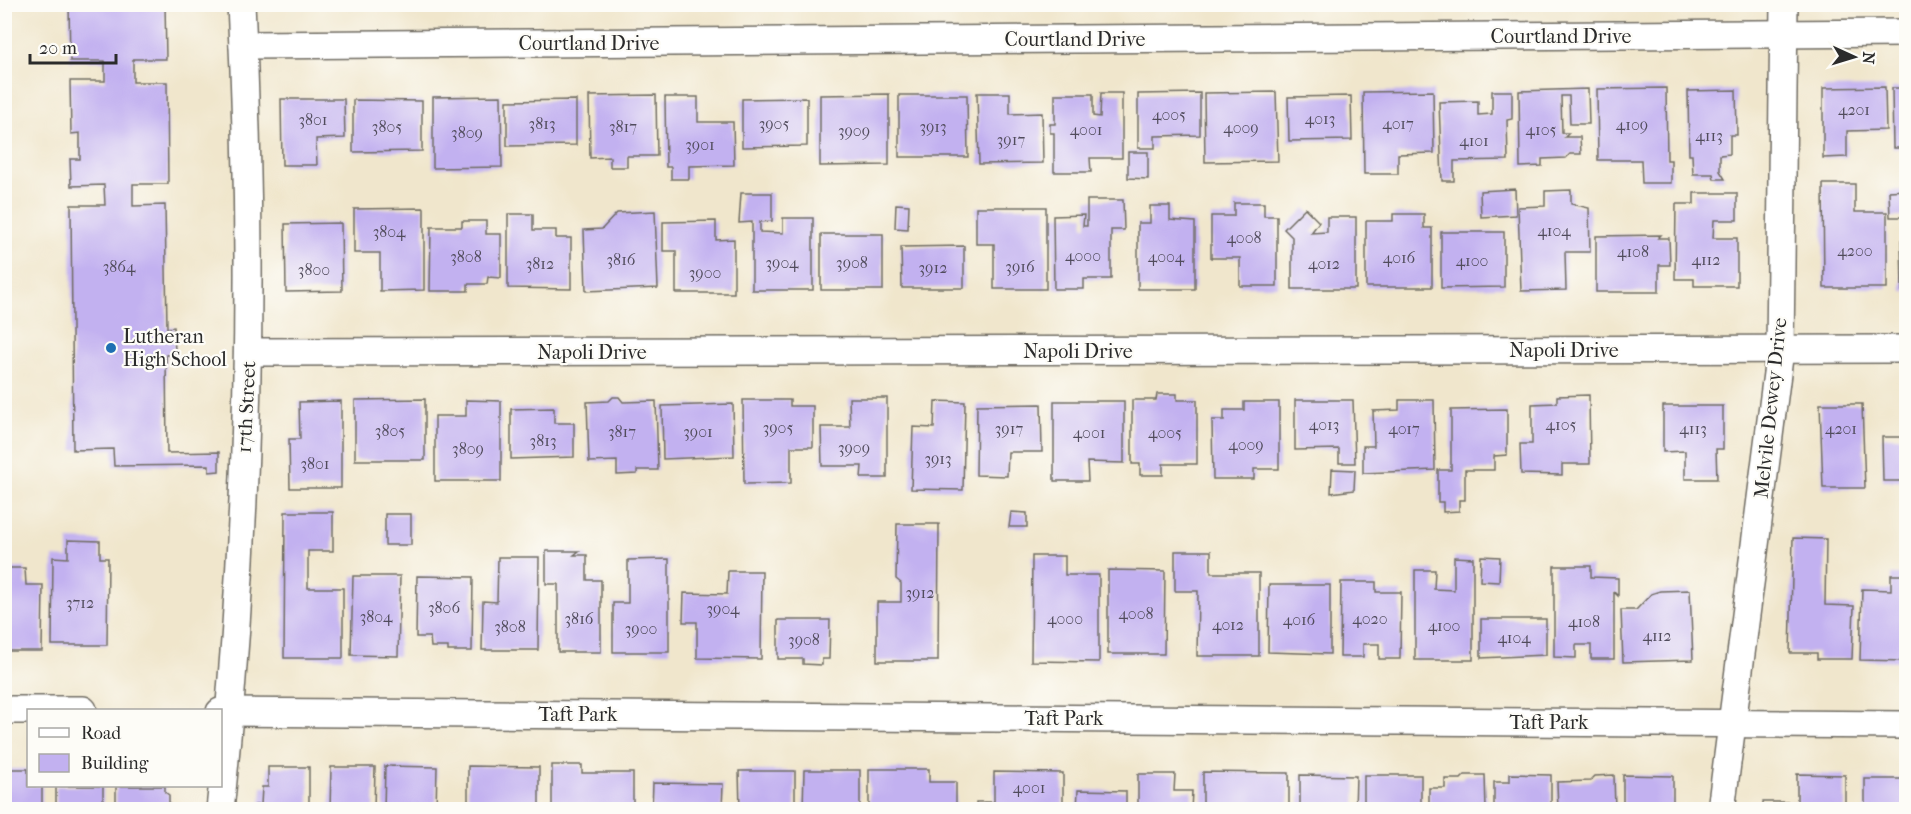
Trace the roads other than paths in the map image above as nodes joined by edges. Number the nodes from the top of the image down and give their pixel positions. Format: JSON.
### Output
{"nodes":[{"id":1,"x":241,"y":4,"type":"edge"},
{"id":2,"x":1784,"y":4,"type":"edge"},
{"id":3,"x":1906,"y":33,"type":"edge"},
{"id":4,"x":1784,"y":34,"type":"junction"},
{"id":5,"x":243,"y":45,"type":"junction"},
{"id":6,"x":1906,"y":349,"type":"edge"},
{"id":7,"x":1780,"y":350,"type":"junction"},
{"id":8,"x":249,"y":352,"type":"junction"},
{"id":9,"x":4,"y":710,"type":"edge"},
{"id":10,"x":27,"y":710,"type":"edge"},
{"id":11,"x":225,"y":712,"type":"edge"},
{"id":12,"x":1730,"y":723,"type":"junction"},
{"id":13,"x":1906,"y":725,"type":"edge"},
{"id":14,"x":222,"y":771,"type":"edge"},
{"id":15,"x":221,"y":787,"type":"edge"},
{"id":16,"x":220,"y":810,"type":"edge"},
{"id":17,"x":1721,"y":810,"type":"edge"}],
"edges":[{"from":1,"to":5,"type":"street","name":"17th Street"},
{"from":2,"to":4,"type":"street","name":"Melvile Dewey Drive"},
{"from":3,"to":4,"type":"street","name":"Courtland Drive"},
{"from":4,"to":5,"type":"street","name":"Courtland Drive"},
{"from":4,"to":7,"type":"street","name":"Melvile Dewey Drive"},
{"from":5,"to":8,"type":"street","name":"17th Street"},
{"from":6,"to":7,"type":"street","name":"Napoli Drive"},
{"from":7,"to":8,"type":"street","name":"Napoli Drive"},
{"from":7,"to":12,"type":"street","name":"Melvile Dewey Drive"},
{"from":8,"to":11,"type":"street","name":"17th Street"},
{"from":9,"to":10,"type":"street"},
{"from":11,"to":12,"type":"street","name":"Taft Park"},
{"from":11,"to":14,"type":"street","name":"17th Street"},
{"from":12,"to":13,"type":"street","name":"Taft Park"},
{"from":12,"to":17,"type":"street","name":"Melvile Dewey Drive"},
{"from":15,"to":16,"type":"street","name":"17th Street"}]}
